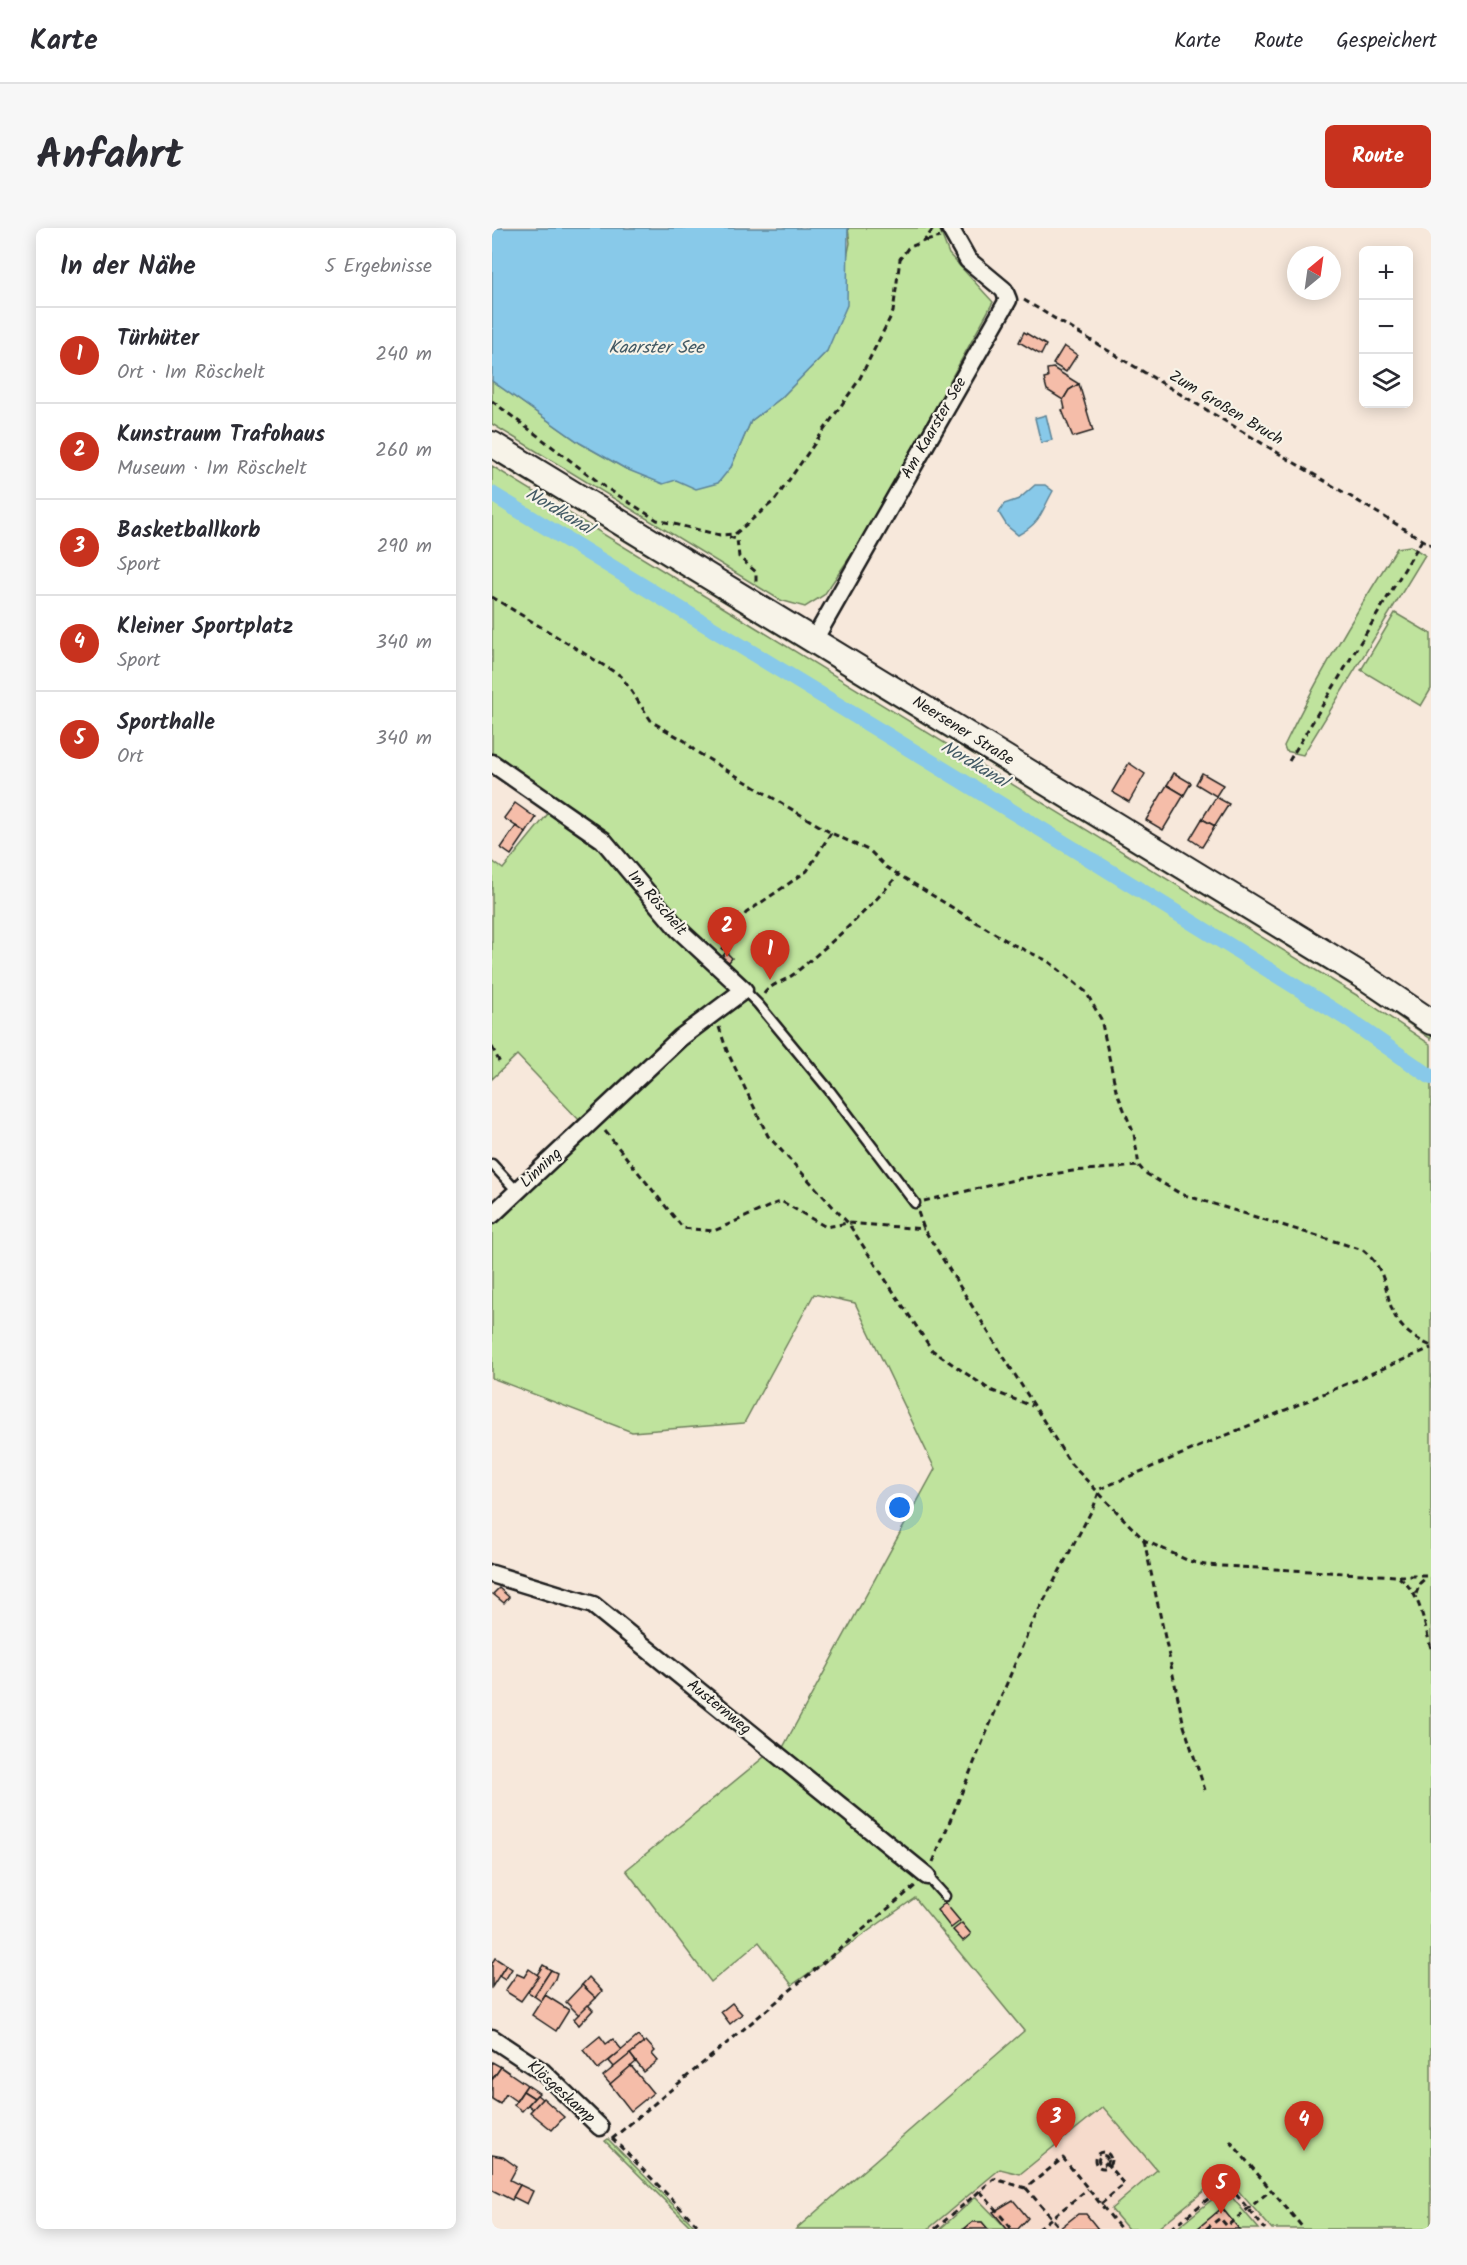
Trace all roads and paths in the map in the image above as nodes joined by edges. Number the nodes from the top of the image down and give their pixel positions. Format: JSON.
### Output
{"nodes":[{"id":1,"x":934,"y":228,"type":"edge"},
{"id":2,"x":950,"y":228,"type":"edge"},
{"id":3,"x":1007,"y":294,"type":"junction"},
{"id":4,"x":492,"y":401,"type":"edge"},
{"id":5,"x":492,"y":444,"type":"edge"},
{"id":6,"x":742,"y":530,"type":"junction"},
{"id":7,"x":727,"y":537,"type":"junction"},
{"id":8,"x":737,"y":539,"type":"junction"},
{"id":9,"x":1422,"y":540,"type":"junction"},
{"id":10,"x":1431,"y":545,"type":"edge"},
{"id":11,"x":492,"y":597,"type":"edge"},
{"id":12,"x":749,"y":601,"type":"junction"},
{"id":13,"x":814,"y":640,"type":"junction"},
{"id":14,"x":1289,"y":761,"type":"dead end"},
{"id":15,"x":492,"y":763,"type":"edge"},
{"id":16,"x":831,"y":833,"type":"junction"},
{"id":17,"x":898,"y":875,"type":"junction"},
{"id":18,"x":714,"y":963,"type":"junction"},
{"id":19,"x":744,"y":990,"type":"junction"},
{"id":20,"x":758,"y":1004,"type":"junction"},
{"id":21,"x":715,"y":1014,"type":"junction"},
{"id":22,"x":1431,"y":1022,"type":"edge"},
{"id":23,"x":492,"y":1047,"type":"edge"},
{"id":24,"x":501,"y":1065,"type":"dead end"},
{"id":25,"x":591,"y":1122,"type":"junction"},
{"id":26,"x":492,"y":1164,"type":"edge"},
{"id":27,"x":1139,"y":1166,"type":"junction"},
{"id":28,"x":517,"y":1191,"type":"junction"},
{"id":29,"x":915,"y":1203,"type":"junction"},
{"id":30,"x":492,"y":1215,"type":"edge"},
{"id":31,"x":848,"y":1223,"type":"junction"},
{"id":32,"x":924,"y":1229,"type":"junction"},
{"id":33,"x":1431,"y":1347,"type":"edge"},
{"id":34,"x":1032,"y":1406,"type":"junction"},
{"id":35,"x":1098,"y":1494,"type":"junction"},
{"id":36,"x":1144,"y":1540,"type":"junction"},
{"id":37,"x":492,"y":1574,"type":"edge"},
{"id":38,"x":1397,"y":1576,"type":"junction"},
{"id":39,"x":1429,"y":1576,"type":"edge"},
{"id":40,"x":1416,"y":1594,"type":"junction"},
{"id":41,"x":1431,"y":1648,"type":"edge"},
{"id":42,"x":1205,"y":1790,"type":"dead end"},
{"id":43,"x":927,"y":1876,"type":"junction"},
{"id":44,"x":945,"y":1896,"type":"dead end"},
{"id":45,"x":492,"y":2038,"type":"edge"},
{"id":46,"x":606,"y":2133,"type":"junction"},
{"id":47,"x":1230,"y":2141,"type":"dead end"},
{"id":48,"x":1107,"y":2164,"type":"junction"},
{"id":49,"x":1026,"y":2188,"type":"junction"},
{"id":50,"x":1088,"y":2189,"type":"junction"},
{"id":51,"x":1271,"y":2190,"type":"junction"},
{"id":52,"x":980,"y":2191,"type":"junction"},
{"id":53,"x":1101,"y":2204,"type":"junction"},
{"id":54,"x":1246,"y":2208,"type":"junction"},
{"id":55,"x":1051,"y":2218,"type":"junction"},
{"id":56,"x":1228,"y":2227,"type":"edge"},
{"id":57,"x":1060,"y":2228,"type":"edge"},
{"id":58,"x":701,"y":2229,"type":"edge"},
{"id":59,"x":935,"y":2229,"type":"edge"},
{"id":60,"x":1011,"y":2229,"type":"edge"},
{"id":61,"x":1038,"y":2229,"type":"edge"},
{"id":62,"x":1121,"y":2229,"type":"edge"},
{"id":63,"x":1172,"y":2229,"type":"edge"},
{"id":64,"x":1206,"y":2229,"type":"edge"},
{"id":65,"x":1265,"y":2229,"type":"edge"},
{"id":66,"x":1304,"y":2229,"type":"edge"}],
"edges":[{"from":1,"to":6,"type":"path"},
{"from":2,"to":3,"type":"street"},
{"from":3,"to":9,"type":"path","name":"Zum Großen Bruch"},
{"from":3,"to":13,"type":"street","name":"Am Kaarster See"},
{"from":4,"to":7,"type":"path"},
{"from":5,"to":12,"type":"main road","name":"Neersener Straße"},
{"from":6,"to":7,"type":"path"},
{"from":6,"to":8,"type":"path"},
{"from":7,"to":8,"type":"path"},
{"from":8,"to":12,"type":"path"},
{"from":9,"to":10,"type":"path","name":"Zum Großen Bruch"},
{"from":9,"to":14,"type":"path"},
{"from":11,"to":16,"type":"path"},
{"from":12,"to":13,"type":"main road","name":"Neersener Straße"},
{"from":13,"to":22,"type":"main road","name":"Neersener Straße"},
{"from":15,"to":18,"type":"street","name":"Im Röschelt"},
{"from":16,"to":17,"type":"path"},
{"from":16,"to":18,"type":"path"},
{"from":17,"to":20,"type":"path"},
{"from":17,"to":27,"type":"path"},
{"from":18,"to":19,"type":"street","name":"Im Röschelt"},
{"from":19,"to":20,"type":"lane"},
{"from":19,"to":21,"type":"street"},
{"from":20,"to":29,"type":"lane"},
{"from":21,"to":25,"type":"street"},
{"from":21,"to":31,"type":"path"},
{"from":23,"to":24,"type":"path"},
{"from":25,"to":28,"type":"street","name":"Linning"},
{"from":25,"to":31,"type":"path"},
{"from":26,"to":28,"type":"lane"},
{"from":27,"to":29,"type":"path"},
{"from":27,"to":33,"type":"path"},
{"from":28,"to":30,"type":"street","name":"Linning"},
{"from":29,"to":32,"type":"path"},
{"from":31,"to":32,"type":"path"},
{"from":31,"to":34,"type":"path"},
{"from":32,"to":34,"type":"path"},
{"from":33,"to":35,"type":"path"},
{"from":34,"to":35,"type":"path"},
{"from":35,"to":36,"type":"path"},
{"from":35,"to":43,"type":"path"},
{"from":36,"to":38,"type":"path"},
{"from":36,"to":42,"type":"path"},
{"from":37,"to":43,"type":"street","name":"Austernweg"},
{"from":38,"to":39,"type":"path"},
{"from":38,"to":40,"type":"path"},
{"from":39,"to":40,"type":"path"},
{"from":40,"to":41,"type":"path"},
{"from":43,"to":44,"type":"lane"},
{"from":43,"to":46,"type":"path"},
{"from":45,"to":46,"type":"street","name":"Klösgeskamp"},
{"from":46,"to":58,"type":"path"},
{"from":47,"to":51,"type":"path"},
{"from":48,"to":48,"type":"path"},
{"from":48,"to":53,"type":"path"},
{"from":49,"to":50,"type":"path"},
{"from":49,"to":52,"type":"path"},
{"from":49,"to":55,"type":"path"},
{"from":50,"to":53,"type":"path"},
{"from":50,"to":55,"type":"path"},
{"from":51,"to":54,"type":"path"},
{"from":51,"to":66,"type":"path"},
{"from":52,"to":59,"type":"path"},
{"from":52,"to":60,"type":"path"},
{"from":53,"to":62,"type":"path"},
{"from":54,"to":56,"type":"path"},
{"from":54,"to":63,"type":"path"},
{"from":54,"to":65,"type":"path"},
{"from":55,"to":57,"type":"path"},
{"from":55,"to":61,"type":"path"},
{"from":56,"to":64,"type":"path"}]}
